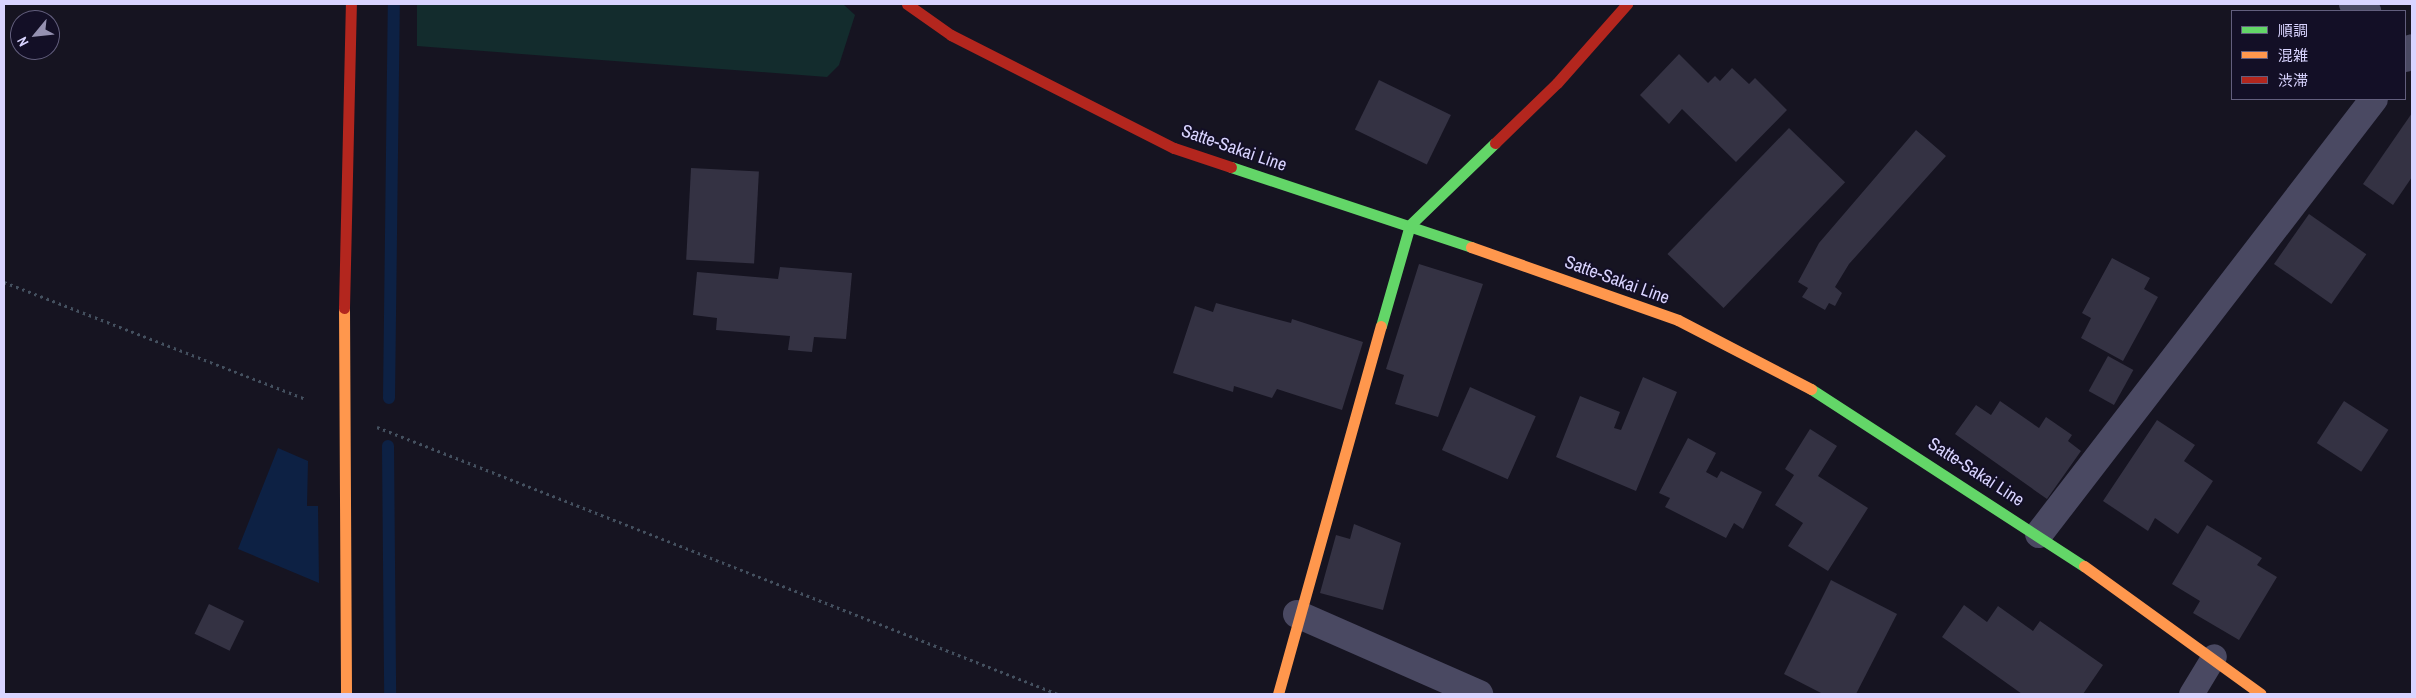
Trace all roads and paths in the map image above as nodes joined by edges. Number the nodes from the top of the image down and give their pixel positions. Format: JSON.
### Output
{"nodes":[{"id":1,"x":351,"y":4,"type":"edge"},
{"id":2,"x":908,"y":4,"type":"edge"},
{"id":3,"x":1627,"y":4,"type":"edge"},
{"id":4,"x":2353,"y":4,"type":"edge"},
{"id":5,"x":2365,"y":10,"type":"edge"},
{"id":6,"x":2373,"y":100,"type":"edge"},
{"id":7,"x":1410,"y":225,"type":"junction"},
{"id":8,"x":4,"y":282,"type":"edge"},
{"id":9,"x":342,"y":413,"type":"junction"},
{"id":10,"x":2039,"y":534,"type":"junction"},
{"id":11,"x":1297,"y":614,"type":"junction"},
{"id":12,"x":2214,"y":656,"type":"junction"},
{"id":13,"x":346,"y":694,"type":"edge"},
{"id":14,"x":1058,"y":694,"type":"edge"},
{"id":15,"x":1278,"y":694,"type":"edge"},
{"id":16,"x":1479,"y":694,"type":"edge"},
{"id":17,"x":2190,"y":694,"type":"edge"},
{"id":18,"x":2261,"y":694,"type":"edge"}],
"edges":[{"from":1,"to":9,"type":"main road"},
{"from":2,"to":7,"type":"main road","name":"Satte-Sakai Line"},
{"from":3,"to":7,"type":"main road"},
{"from":4,"to":5,"type":"street"},
{"from":6,"to":10,"type":"street"},
{"from":7,"to":10,"type":"main road","name":"Satte-Sakai Line"},
{"from":7,"to":11,"type":"main road"},
{"from":8,"to":9,"type":"path"},
{"from":9,"to":13,"type":"main road"},
{"from":9,"to":14,"type":"path"},
{"from":10,"to":12,"type":"main road","name":"Satte-Sakai Line"},
{"from":11,"to":15,"type":"main road"},
{"from":11,"to":16,"type":"street"},
{"from":12,"to":17,"type":"lane"},
{"from":12,"to":18,"type":"main road","name":"Satte-Sakai Line"}]}
